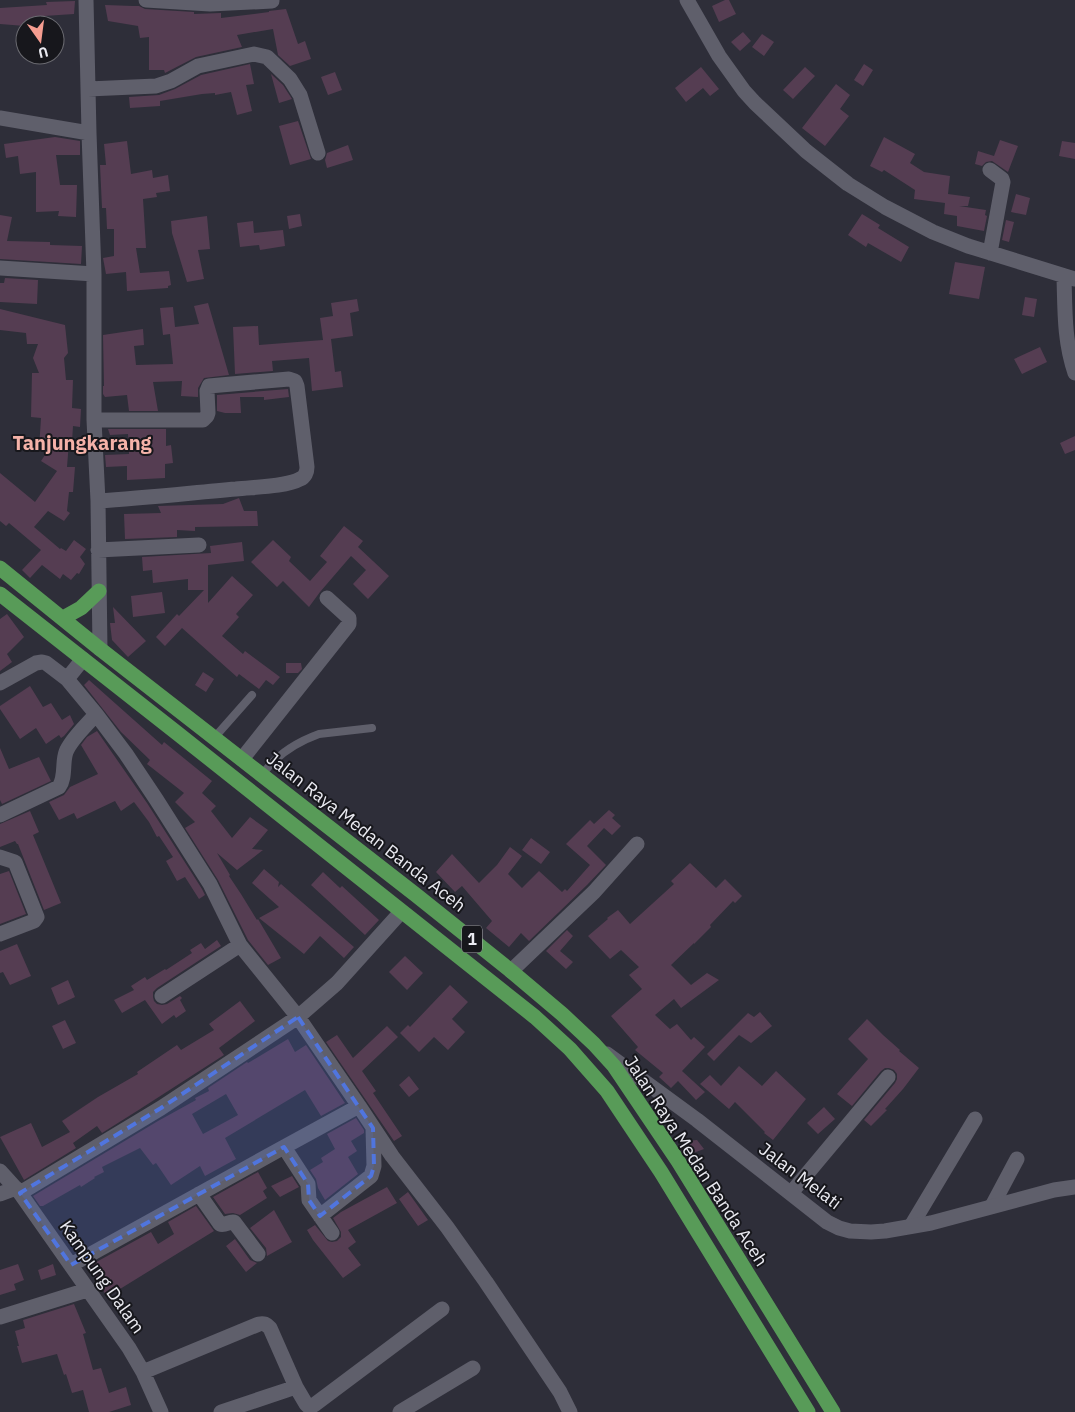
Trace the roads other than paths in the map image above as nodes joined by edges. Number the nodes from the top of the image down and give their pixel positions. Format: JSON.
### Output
{"nodes":[{"id":1,"x":86,"y":0,"type":"edge"},
{"id":2,"x":146,"y":0,"type":"edge"},
{"id":3,"x":687,"y":0,"type":"edge"},
{"id":4,"x":272,"y":1,"type":"edge"},
{"id":5,"x":88,"y":89,"type":"junction"},
{"id":6,"x":0,"y":118,"type":"edge"},
{"id":7,"x":89,"y":133,"type":"junction"},
{"id":8,"x":318,"y":153,"type":"dead end"},
{"id":9,"x":990,"y":170,"type":"dead end"},
{"id":10,"x":990,"y":253,"type":"junction"},
{"id":11,"x":0,"y":268,"type":"edge"},
{"id":12,"x":94,"y":274,"type":"junction"},
{"id":13,"x":1070,"y":278,"type":"edge"},
{"id":14,"x":1075,"y":373,"type":"edge"},
{"id":15,"x":94,"y":420,"type":"junction"},
{"id":16,"x":98,"y":501,"type":"junction"},
{"id":17,"x":199,"y":545,"type":"dead end"},
{"id":18,"x":98,"y":550,"type":"junction"},
{"id":19,"x":0,"y":568,"type":"edge"},
{"id":20,"x":99,"y":591,"type":"junction"},
{"id":21,"x":0,"y":594,"type":"edge"},
{"id":22,"x":327,"y":598,"type":"dead end"},
{"id":23,"x":63,"y":618,"type":"junction"},
{"id":24,"x":100,"y":649,"type":"junction"},
{"id":25,"x":83,"y":659,"type":"junction"},
{"id":26,"x":67,"y":680,"type":"junction"},
{"id":27,"x":0,"y":683,"type":"edge"},
{"id":28,"x":252,"y":694,"type":"dead end"},
{"id":29,"x":96,"y":714,"type":"junction"},
{"id":30,"x":372,"y":728,"type":"dead end"},
{"id":31,"x":214,"y":738,"type":"junction"},
{"id":32,"x":242,"y":758,"type":"junction"},
{"id":33,"x":262,"y":774,"type":"junction"},
{"id":34,"x":0,"y":815,"type":"edge"},
{"id":35,"x":637,"y":844,"type":"dead end"},
{"id":36,"x":0,"y":857,"type":"edge"},
{"id":37,"x":401,"y":912,"type":"junction"},
{"id":38,"x":0,"y":934,"type":"edge"},
{"id":39,"x":240,"y":945,"type":"junction"},
{"id":40,"x":511,"y":971,"type":"junction"},
{"id":41,"x":162,"y":996,"type":"dead end"},
{"id":42,"x":298,"y":1017,"type":"junction"},
{"id":43,"x":594,"y":1044,"type":"junction"},
{"id":44,"x":888,"y":1077,"type":"dead end"},
{"id":45,"x":359,"y":1106,"type":"junction"},
{"id":46,"x":975,"y":1119,"type":"dead end"},
{"id":47,"x":374,"y":1128,"type":"junction"},
{"id":48,"x":284,"y":1146,"type":"junction"},
{"id":49,"x":1017,"y":1159,"type":"dead end"},
{"id":50,"x":0,"y":1171,"type":"edge"},
{"id":51,"x":1075,"y":1187,"type":"edge"},
{"id":52,"x":18,"y":1190,"type":"junction"},
{"id":53,"x":791,"y":1193,"type":"junction"},
{"id":54,"x":0,"y":1194,"type":"edge"},
{"id":55,"x":198,"y":1194,"type":"junction"},
{"id":56,"x":992,"y":1206,"type":"junction"},
{"id":57,"x":320,"y":1216,"type":"junction"},
{"id":58,"x":911,"y":1226,"type":"junction"},
{"id":59,"x":332,"y":1233,"type":"dead end"},
{"id":60,"x":258,"y":1254,"type":"dead end"},
{"id":61,"x":71,"y":1265,"type":"junction"},
{"id":62,"x":87,"y":1290,"type":"junction"},
{"id":63,"x":442,"y":1309,"type":"dead end"},
{"id":64,"x":0,"y":1316,"type":"edge"},
{"id":65,"x":473,"y":1368,"type":"dead end"},
{"id":66,"x":143,"y":1372,"type":"junction"},
{"id":67,"x":296,"y":1387,"type":"junction"},
{"id":68,"x":161,"y":1412,"type":"edge"},
{"id":69,"x":221,"y":1412,"type":"edge"},
{"id":70,"x":400,"y":1412,"type":"edge"},
{"id":71,"x":570,"y":1412,"type":"edge"},
{"id":72,"x":808,"y":1412,"type":"edge"},
{"id":73,"x":833,"y":1412,"type":"edge"}],
"edges":[{"from":1,"to":5,"type":"street"},
{"from":2,"to":4,"type":"street"},
{"from":3,"to":10,"type":"street"},
{"from":5,"to":7,"type":"street"},
{"from":5,"to":8,"type":"street"},
{"from":6,"to":7,"type":"street"},
{"from":7,"to":12,"type":"street"},
{"from":9,"to":10,"type":"street"},
{"from":10,"to":13,"type":"street"},
{"from":11,"to":12,"type":"street"},
{"from":12,"to":15,"type":"street"},
{"from":13,"to":14,"type":"street"},
{"from":15,"to":16,"type":"street"},
{"from":15,"to":16,"type":"street"},
{"from":16,"to":18,"type":"street"},
{"from":17,"to":18,"type":"street"},
{"from":18,"to":20,"type":"street"},
{"from":19,"to":23,"type":"highway","name":"Jalan Raya Medan Banda Aceh","number":"1"},
{"from":20,"to":23,"type":"highway"},
{"from":20,"to":24,"type":"street"},
{"from":21,"to":25,"type":"highway","name":"Jalan Raya Medan Banda Aceh","number":"1"},
{"from":22,"to":32,"type":"street"},
{"from":23,"to":24,"type":"highway","name":"Jalan Raya Medan Banda Aceh","number":"1"},
{"from":24,"to":31,"type":"highway","name":"Jalan Raya Medan Banda Aceh","number":"1"},
{"from":25,"to":26,"type":"street"},
{"from":25,"to":37,"type":"highway","name":"Jalan Raya Medan Banda Aceh","number":"1"},
{"from":26,"to":27,"type":"street"},
{"from":26,"to":29,"type":"street"},
{"from":28,"to":31,"type":"lane"},
{"from":29,"to":34,"type":"street"},
{"from":29,"to":39,"type":"street"},
{"from":30,"to":33,"type":"lane"},
{"from":31,"to":32,"type":"highway","name":"Jalan Raya Medan Banda Aceh","number":"1"},
{"from":32,"to":33,"type":"highway","name":"Jalan Raya Medan Banda Aceh","number":"1"},
{"from":33,"to":40,"type":"highway","name":"Jalan Raya Medan Banda Aceh","number":"1"},
{"from":35,"to":40,"type":"street"},
{"from":36,"to":38,"type":"street"},
{"from":37,"to":42,"type":"street"},
{"from":37,"to":72,"type":"highway","name":"Jalan Raya Medan Banda Aceh","number":"1"},
{"from":39,"to":41,"type":"street"},
{"from":39,"to":42,"type":"street"},
{"from":40,"to":43,"type":"highway","name":"Jalan Raya Medan Banda Aceh","number":"1"},
{"from":42,"to":45,"type":"street"},
{"from":42,"to":52,"type":"street"},
{"from":43,"to":53,"type":"street","name":"Jalan Melati"},
{"from":43,"to":73,"type":"highway","name":"Jalan Raya Medan Banda Aceh","number":"1"},
{"from":44,"to":53,"type":"street"},
{"from":45,"to":47,"type":"street"},
{"from":45,"to":48,"type":"street"},
{"from":46,"to":58,"type":"street"},
{"from":47,"to":57,"type":"street"},
{"from":47,"to":71,"type":"street"},
{"from":48,"to":55,"type":"street"},
{"from":48,"to":57,"type":"street"},
{"from":49,"to":56,"type":"street"},
{"from":50,"to":52,"type":"street","name":"Kampung Dalam"},
{"from":51,"to":56,"type":"street","name":"Jalan Melati"},
{"from":52,"to":54,"type":"street"},
{"from":52,"to":61,"type":"street","name":"Kampung Dalam"},
{"from":53,"to":58,"type":"street","name":"Jalan Melati"},
{"from":55,"to":60,"type":"street"},
{"from":55,"to":61,"type":"street"},
{"from":56,"to":58,"type":"street","name":"Jalan Melati"},
{"from":57,"to":59,"type":"street"},
{"from":61,"to":62,"type":"street","name":"Kampung Dalam"},
{"from":62,"to":64,"type":"street"},
{"from":62,"to":66,"type":"street","name":"Kampung Dalam"},
{"from":63,"to":67,"type":"street"},
{"from":65,"to":70,"type":"street"},
{"from":66,"to":67,"type":"street"},
{"from":66,"to":68,"type":"street","name":"Kampung Dalam"},
{"from":67,"to":69,"type":"street"}]}
